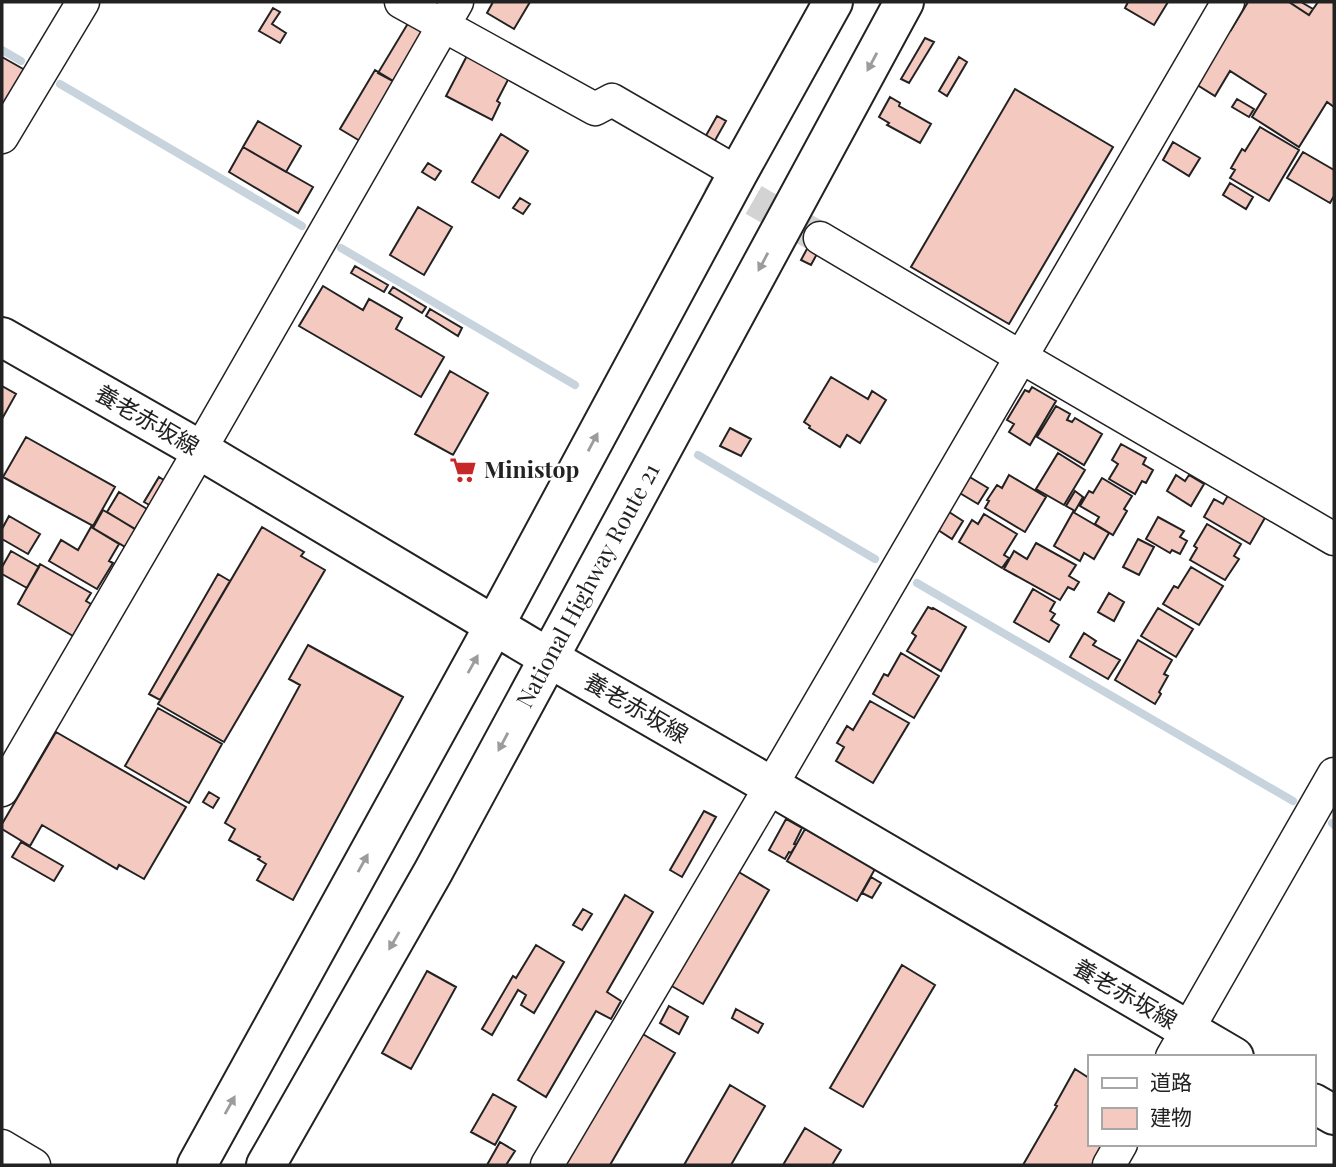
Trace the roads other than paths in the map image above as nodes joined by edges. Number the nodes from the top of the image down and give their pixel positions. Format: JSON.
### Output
{"nodes":[{"id":1,"x":83,"y":2,"type":"edge"},
{"id":2,"x":401,"y":2,"type":"edge"},
{"id":3,"x":833,"y":2,"type":"edge"},
{"id":4,"x":904,"y":2,"type":"edge"},
{"id":5,"x":1228,"y":2,"type":"edge"},
{"id":6,"x":450,"y":14,"type":"edge"},
{"id":7,"x":2,"y":137,"type":"edge"},
{"id":8,"x":720,"y":171,"type":"junction"},
{"id":9,"x":820,"y":238,"type":"tunnel mouth"},
{"id":10,"x":2,"y":337,"type":"edge"},
{"id":11,"x":1021,"y":357,"type":"junction"},
{"id":12,"x":200,"y":450,"type":"junction"},
{"id":13,"x":1334,"y":539,"type":"edge"},
{"id":14,"x":494,"y":626,"type":"junction"},
{"id":15,"x":549,"y":658,"type":"junction"},
{"id":16,"x":1334,"y":774,"type":"edge"},
{"id":17,"x":771,"y":786,"type":"junction"},
{"id":18,"x":2,"y":790,"type":"edge"},
{"id":19,"x":1179,"y":1043,"type":"edge"},
{"id":20,"x":1226,"y":1055,"type":"edge"},
{"id":21,"x":1315,"y":1104,"type":"edge"},
{"id":22,"x":1334,"y":1115,"type":"edge"},
{"id":23,"x":2,"y":1146,"type":"edge"},
{"id":24,"x":1120,"y":1146,"type":"edge"},
{"id":25,"x":34,"y":1165,"type":"edge"},
{"id":26,"x":197,"y":1165,"type":"edge"},
{"id":27,"x":266,"y":1165,"type":"edge"},
{"id":28,"x":547,"y":1165,"type":"edge"},
{"id":29,"x":1109,"y":1165,"type":"edge"}],
"edges":[{"from":1,"to":7,"type":"street"},
{"from":2,"to":6,"type":"street"},
{"from":3,"to":8,"type":"main road"},
{"from":4,"to":15,"type":"main road","name":"National Highway Route 21","one_way":true},
{"from":5,"to":11,"type":"street"},
{"from":6,"to":8,"type":"street"},
{"from":6,"to":12,"type":"street"},
{"from":14,"to":8,"type":"main road","one_way":true},
{"from":9,"to":11,"type":"street"},
{"from":10,"to":12,"type":"main road","name":"養老赤坂線"},
{"from":11,"to":13,"type":"street"},
{"from":11,"to":17,"type":"street"},
{"from":12,"to":14,"type":"main road","name":"養老赤坂線"},
{"from":12,"to":18,"type":"street"},
{"from":14,"to":15,"type":"main road","name":"養老赤坂線"},
{"from":26,"to":14,"type":"main road","one_way":true},
{"from":15,"to":17,"type":"main road","name":"養老赤坂線"},
{"from":15,"to":27,"type":"main road","name":"National Highway Route 21","one_way":true},
{"from":16,"to":19,"type":"street"},
{"from":17,"to":19,"type":"main road","name":"養老赤坂線"},
{"from":17,"to":28,"type":"street"},
{"from":19,"to":20,"type":"main road","name":"養老赤坂線"},
{"from":21,"to":22,"type":"main road"},
{"from":23,"to":25,"type":"street"},
{"from":24,"to":29,"type":"street"}]}
